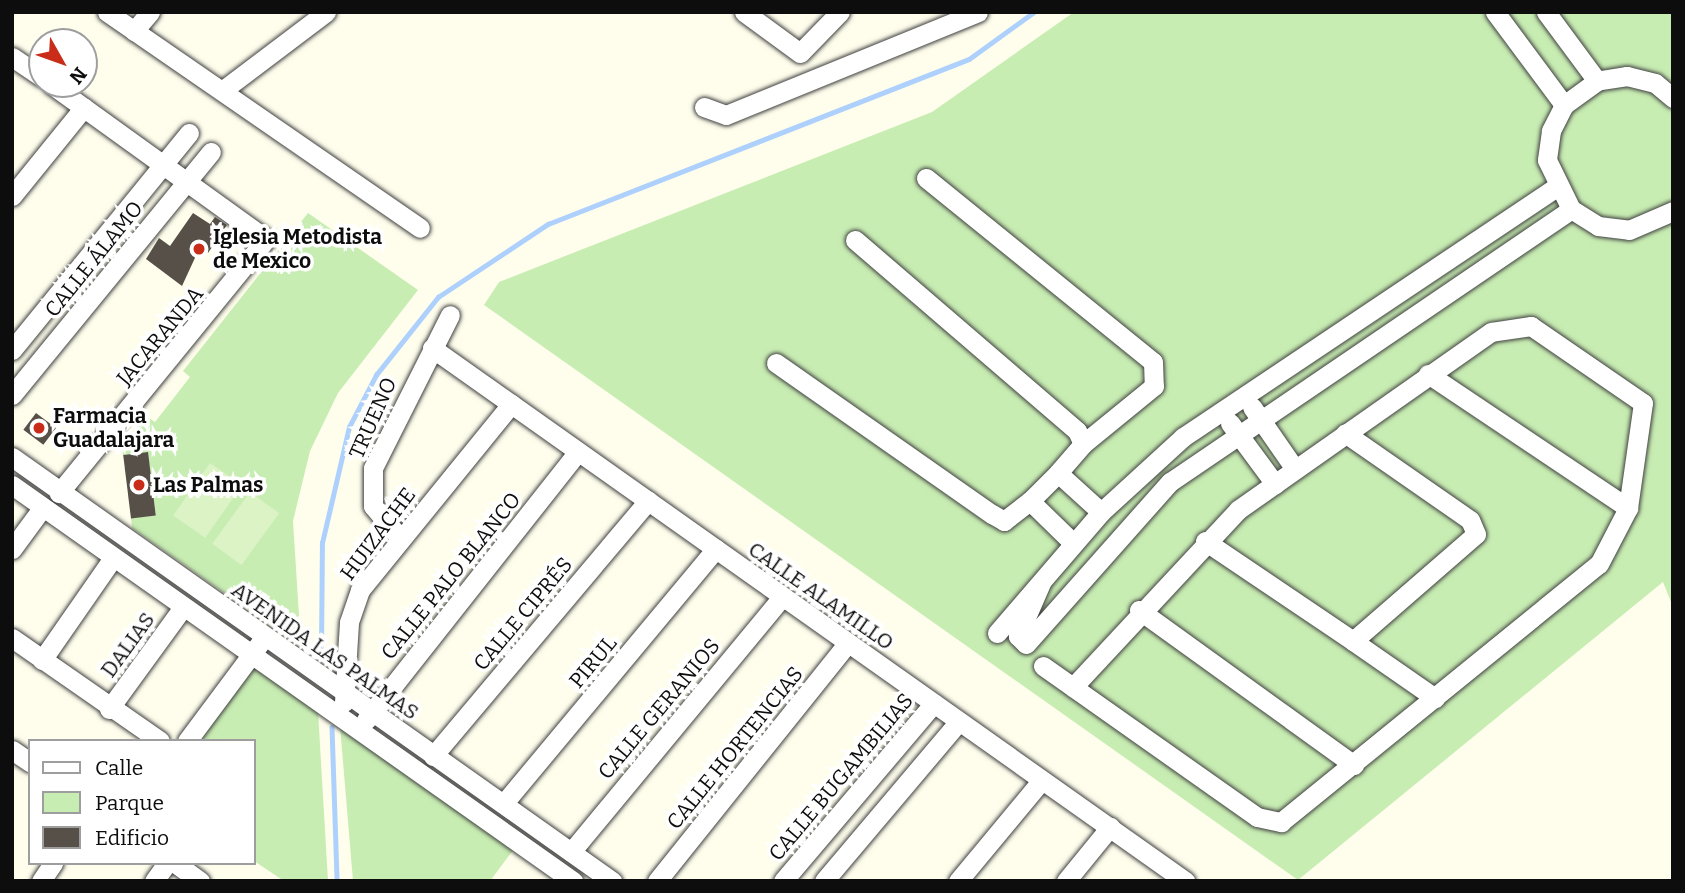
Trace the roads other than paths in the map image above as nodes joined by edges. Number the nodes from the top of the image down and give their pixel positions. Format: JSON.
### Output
{"nodes":[{"id":1,"x":107,"y":12,"type":"edge"},
{"id":2,"x":150,"y":12,"type":"edge"},
{"id":3,"x":326,"y":12,"type":"edge"},
{"id":4,"x":744,"y":12,"type":"edge"},
{"id":5,"x":841,"y":12,"type":"edge"},
{"id":6,"x":978,"y":12,"type":"edge"},
{"id":7,"x":1496,"y":12,"type":"edge"},
{"id":8,"x":1546,"y":12,"type":"edge"},
{"id":9,"x":134,"y":31,"type":"junction"},
{"id":10,"x":1597,"y":81,"type":"junction"},
{"id":11,"x":223,"y":90,"type":"junction"},
{"id":12,"x":72,"y":98,"type":"edge"},
{"id":13,"x":1673,"y":98,"type":"edge"},
{"id":14,"x":1564,"y":105,"type":"junction"},
{"id":15,"x":85,"y":107,"type":"junction"},
{"id":16,"x":704,"y":107,"type":"dead end"},
{"id":17,"x":189,"y":133,"type":"dead end"},
{"id":18,"x":211,"y":152,"type":"dead end"},
{"id":19,"x":164,"y":164,"type":"junction"},
{"id":20,"x":926,"y":177,"type":"dead end"},
{"id":21,"x":187,"y":181,"type":"junction"},
{"id":22,"x":1555,"y":188,"type":"junction"},
{"id":23,"x":12,"y":196,"type":"edge"},
{"id":24,"x":1571,"y":209,"type":"junction"},
{"id":25,"x":1673,"y":211,"type":"edge"},
{"id":26,"x":420,"y":228,"type":"dead end"},
{"id":27,"x":855,"y":240,"type":"dead end"},
{"id":28,"x":54,"y":300,"type":"junction"},
{"id":29,"x":450,"y":315,"type":"dead end"},
{"id":30,"x":76,"y":317,"type":"junction"},
{"id":31,"x":432,"y":348,"type":"junction"},
{"id":32,"x":12,"y":350,"type":"edge"},
{"id":33,"x":776,"y":363,"type":"dead end"},
{"id":34,"x":1428,"y":374,"type":"junction"},
{"id":35,"x":1244,"y":395,"type":"junction"},
{"id":36,"x":12,"y":396,"type":"edge"},
{"id":37,"x":511,"y":404,"type":"junction"},
{"id":38,"x":1221,"y":410,"type":"junction"},
{"id":39,"x":1259,"y":418,"type":"junction"},
{"id":40,"x":1237,"y":433,"type":"junction"},
{"id":41,"x":1345,"y":433,"type":"junction"},
{"id":42,"x":1083,"y":444,"type":"junction"},
{"id":43,"x":579,"y":452,"type":"junction"},
{"id":44,"x":12,"y":457,"type":"edge"},
{"id":45,"x":1295,"y":469,"type":"junction"},
{"id":46,"x":1058,"y":473,"type":"junction"},
{"id":47,"x":1275,"y":484,"type":"junction"},
{"id":48,"x":12,"y":485,"type":"edge"},
{"id":49,"x":59,"y":493,"type":"junction"},
{"id":50,"x":648,"y":501,"type":"junction"},
{"id":51,"x":1030,"y":501,"type":"junction"},
{"id":52,"x":43,"y":508,"type":"junction"},
{"id":53,"x":1628,"y":508,"type":"junction"},
{"id":54,"x":1101,"y":512,"type":"junction"},
{"id":55,"x":400,"y":538,"type":"junction"},
{"id":56,"x":1205,"y":541,"type":"junction"},
{"id":57,"x":1073,"y":543,"type":"junction"},
{"id":58,"x":12,"y":550,"type":"edge"},
{"id":59,"x":716,"y":550,"type":"junction"},
{"id":60,"x":113,"y":558,"type":"junction"},
{"id":61,"x":1041,"y":583,"type":"junction"},
{"id":62,"x":783,"y":596,"type":"junction"},
{"id":63,"x":183,"y":607,"type":"junction"},
{"id":64,"x":1139,"y":610,"type":"junction"},
{"id":65,"x":997,"y":633,"type":"dead end"},
{"id":66,"x":265,"y":636,"type":"junction"},
{"id":67,"x":12,"y":638,"type":"edge"},
{"id":68,"x":1353,"y":641,"type":"junction"},
{"id":69,"x":848,"y":643,"type":"junction"},
{"id":70,"x":252,"y":654,"type":"junction"},
{"id":71,"x":42,"y":660,"type":"junction"},
{"id":72,"x":1043,"y":666,"type":"dead end"},
{"id":73,"x":1073,"y":687,"type":"junction"},
{"id":74,"x":346,"y":692,"type":"junction"},
{"id":75,"x":1435,"y":698,"type":"junction"},
{"id":76,"x":934,"y":703,"type":"junction"},
{"id":77,"x":109,"y":709,"type":"junction"},
{"id":78,"x":372,"y":711,"type":"junction"},
{"id":79,"x":341,"y":716,"type":"junction"},
{"id":80,"x":959,"y":721,"type":"junction"},
{"id":81,"x":359,"y":729,"type":"junction"},
{"id":82,"x":148,"y":738,"type":"edge"},
{"id":83,"x":188,"y":739,"type":"edge"},
{"id":84,"x":433,"y":756,"type":"junction"},
{"id":85,"x":1354,"y":765,"type":"junction"},
{"id":86,"x":1042,"y":780,"type":"junction"},
{"id":87,"x":504,"y":803,"type":"junction"},
{"id":88,"x":1110,"y":827,"type":"junction"},
{"id":89,"x":571,"y":852,"type":"junction"},
{"id":90,"x":52,"y":865,"type":"edge"},
{"id":91,"x":166,"y":865,"type":"edge"},
{"id":92,"x":178,"y":865,"type":"edge"},
{"id":93,"x":560,"y":877,"type":"edge"},
{"id":94,"x":1180,"y":879,"type":"edge"},
{"id":95,"x":41,"y":881,"type":"edge"},
{"id":96,"x":154,"y":881,"type":"edge"},
{"id":97,"x":200,"y":881,"type":"edge"},
{"id":98,"x":612,"y":881,"type":"edge"},
{"id":99,"x":657,"y":881,"type":"edge"},
{"id":100,"x":783,"y":881,"type":"edge"},
{"id":101,"x":824,"y":881,"type":"edge"},
{"id":102,"x":958,"y":881,"type":"edge"},
{"id":103,"x":1066,"y":881,"type":"edge"}],
"edges":[{"from":1,"to":9,"type":"street"},
{"from":2,"to":9,"type":"street"},
{"from":3,"to":11,"type":"street"},
{"from":4,"to":5,"type":"street"},
{"from":6,"to":16,"type":"street"},
{"from":7,"to":14,"type":"street"},
{"from":8,"to":10,"type":"street"},
{"from":9,"to":11,"type":"street"},
{"from":10,"to":13,"type":"street"},
{"from":10,"to":14,"type":"street"},
{"from":11,"to":26,"type":"street"},
{"from":12,"to":15,"type":"street"},
{"from":14,"to":22,"type":"street"},
{"from":15,"to":19,"type":"street"},
{"from":15,"to":23,"type":"street"},
{"from":17,"to":19,"type":"street","name":"CALLE ÁLAMO"},
{"from":18,"to":21,"type":"street","name":"CALLE ÁLAMO"},
{"from":19,"to":21,"type":"street"},
{"from":19,"to":28,"type":"street","name":"CALLE ÁLAMO"},
{"from":20,"to":42,"type":"street"},
{"from":21,"to":30,"type":"street","name":"CALLE ÁLAMO"},
{"from":21,"to":49,"type":"street","name":"JACARANDA"},
{"from":22,"to":24,"type":"street"},
{"from":22,"to":35,"type":"street"},
{"from":24,"to":25,"type":"street"},
{"from":24,"to":39,"type":"street"},
{"from":27,"to":42,"type":"street"},
{"from":28,"to":30,"type":"street"},
{"from":28,"to":32,"type":"street","name":"CALLE ÁLAMO"},
{"from":29,"to":31,"type":"street","name":"TRUENO"},
{"from":30,"to":36,"type":"street","name":"CALLE ÁLAMO"},
{"from":31,"to":37,"type":"street","name":"CALLE ALAMILLO"},
{"from":31,"to":55,"type":"street","name":"TRUENO"},
{"from":33,"to":51,"type":"street"},
{"from":34,"to":41,"type":"street"},
{"from":34,"to":53,"type":"street"},
{"from":34,"to":53,"type":"street"},
{"from":35,"to":38,"type":"street"},
{"from":35,"to":39,"type":"street"},
{"from":37,"to":43,"type":"street","name":"CALLE ALAMILLO"},
{"from":37,"to":55,"type":"street","name":"HUIZACHE"},
{"from":38,"to":40,"type":"street"},
{"from":38,"to":54,"type":"street"},
{"from":39,"to":40,"type":"street"},
{"from":39,"to":45,"type":"street"},
{"from":40,"to":47,"type":"street"},
{"from":40,"to":61,"type":"street"},
{"from":41,"to":45,"type":"street"},
{"from":41,"to":68,"type":"street"},
{"from":42,"to":46,"type":"street"},
{"from":43,"to":50,"type":"street","name":"CALLE ALAMILLO"},
{"from":43,"to":78,"type":"street","name":"CALLE PALO BLANCO"},
{"from":44,"to":49,"type":"street","name":"AVENIDA LAS PALMAS"},
{"from":45,"to":47,"type":"street"},
{"from":46,"to":51,"type":"street"},
{"from":46,"to":54,"type":"street"},
{"from":47,"to":56,"type":"street"},
{"from":48,"to":52,"type":"street"},
{"from":49,"to":66,"type":"street","name":"AVENIDA LAS PALMAS"},
{"from":50,"to":59,"type":"street","name":"CALLE ALAMILLO"},
{"from":50,"to":84,"type":"street","name":"CALLE CIPRÉS"},
{"from":51,"to":57,"type":"street"},
{"from":52,"to":58,"type":"street"},
{"from":52,"to":60,"type":"street"},
{"from":53,"to":75,"type":"street"},
{"from":54,"to":57,"type":"street"},
{"from":55,"to":74,"type":"street","name":"HUIZACHE"},
{"from":56,"to":64,"type":"street"},
{"from":56,"to":68,"type":"street"},
{"from":57,"to":61,"type":"street"},
{"from":59,"to":62,"type":"street","name":"CALLE ALAMILLO"},
{"from":59,"to":87,"type":"street","name":"PIRUL"},
{"from":60,"to":63,"type":"street"},
{"from":60,"to":71,"type":"street"},
{"from":61,"to":65,"type":"street"},
{"from":62,"to":69,"type":"street","name":"CALLE ALAMILLO"},
{"from":62,"to":89,"type":"street","name":"CALLE GERANIOS"},
{"from":63,"to":70,"type":"street"},
{"from":63,"to":77,"type":"street","name":"DALIAS"},
{"from":64,"to":73,"type":"street"},
{"from":64,"to":85,"type":"street"},
{"from":66,"to":70,"type":"street"},
{"from":66,"to":74,"type":"street","name":"AVENIDA LAS PALMAS"},
{"from":67,"to":71,"type":"street"},
{"from":68,"to":75,"type":"street"},
{"from":69,"to":76,"type":"street","name":"CALLE ALAMILLO"},
{"from":69,"to":99,"type":"street","name":"CALLE HORTENCIAS"},
{"from":70,"to":79,"type":"street"},
{"from":70,"to":83,"type":"street"},
{"from":71,"to":77,"type":"street"},
{"from":72,"to":73,"type":"street"},
{"from":73,"to":85,"type":"street"},
{"from":74,"to":78,"type":"street","name":"AVENIDA LAS PALMAS"},
{"from":74,"to":79,"type":"street","name":"HUIZACHE"},
{"from":75,"to":85,"type":"street"},
{"from":76,"to":80,"type":"street","name":"CALLE ALAMILLO"},
{"from":76,"to":100,"type":"street","name":"CALLE BUGAMBILIAS"},
{"from":77,"to":82,"type":"street"},
{"from":78,"to":81,"type":"street","name":"CALLE PALO BLANCO"},
{"from":78,"to":84,"type":"street","name":"AVENIDA LAS PALMAS"},
{"from":79,"to":81,"type":"street"},
{"from":80,"to":86,"type":"street","name":"CALLE ALAMILLO"},
{"from":80,"to":101,"type":"street"},
{"from":81,"to":93,"type":"street"},
{"from":84,"to":87,"type":"street","name":"AVENIDA LAS PALMAS"},
{"from":86,"to":88,"type":"street","name":"CALLE ALAMILLO"},
{"from":86,"to":102,"type":"street"},
{"from":87,"to":89,"type":"street","name":"AVENIDA LAS PALMAS"},
{"from":88,"to":94,"type":"street","name":"CALLE ALAMILLO"},
{"from":88,"to":103,"type":"street"},
{"from":89,"to":98,"type":"street","name":"AVENIDA LAS PALMAS"},
{"from":90,"to":95,"type":"street"},
{"from":91,"to":96,"type":"street"},
{"from":92,"to":97,"type":"street"}]}
